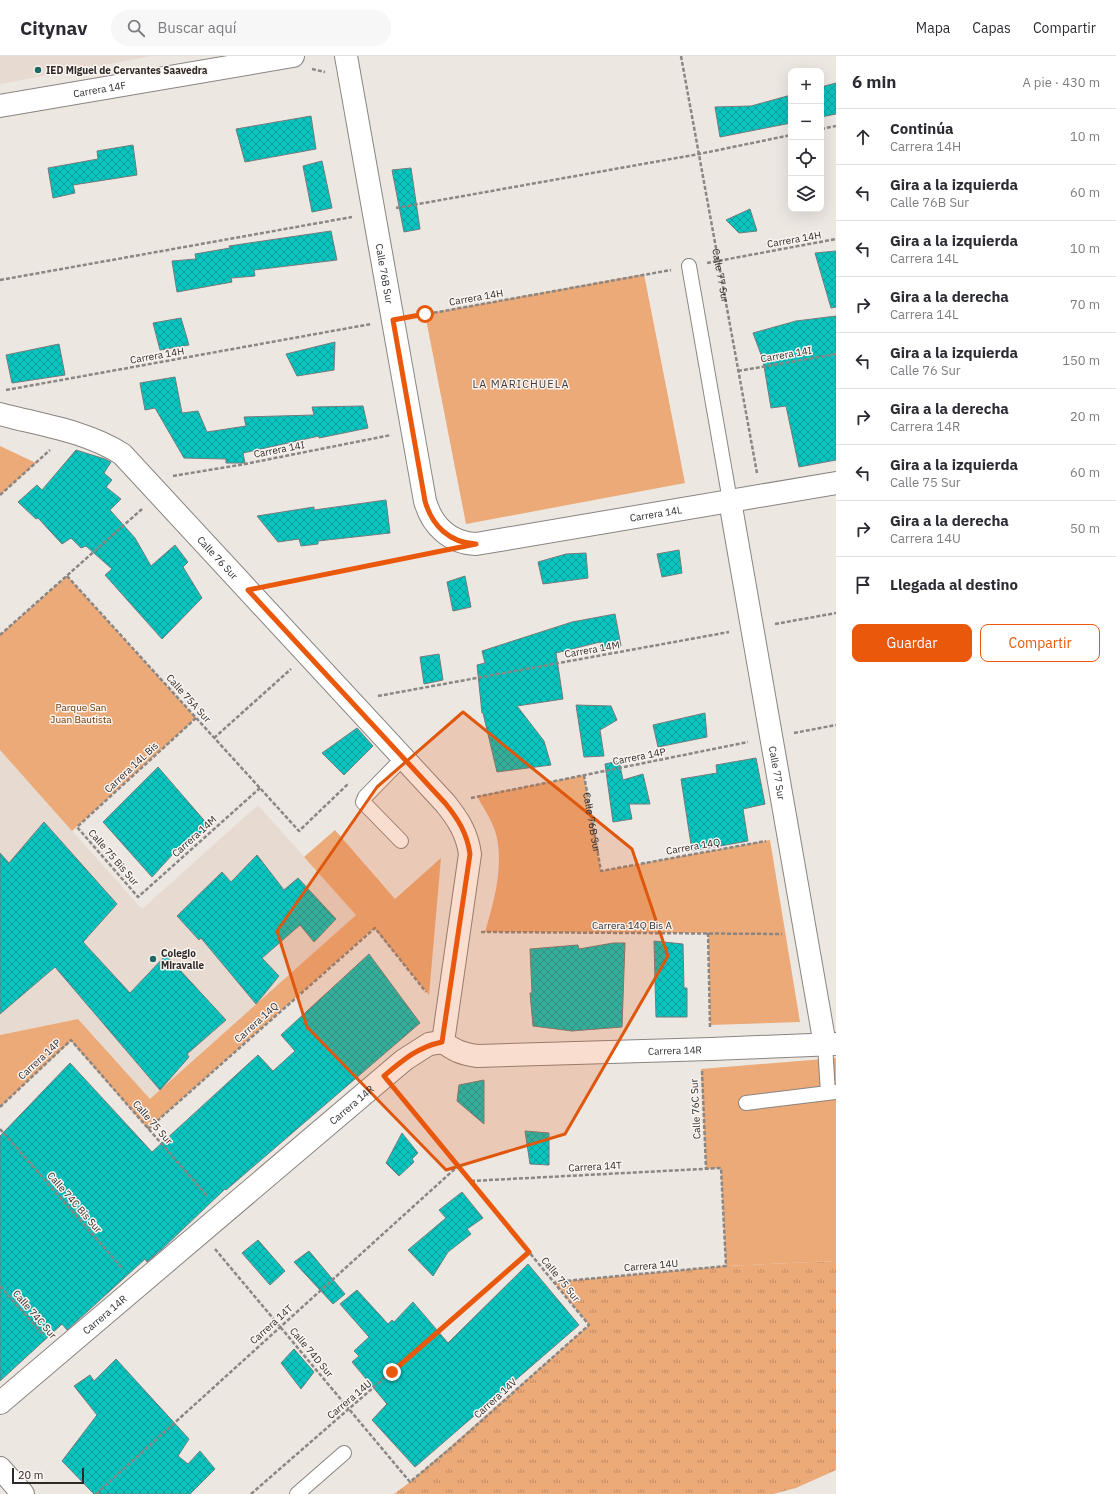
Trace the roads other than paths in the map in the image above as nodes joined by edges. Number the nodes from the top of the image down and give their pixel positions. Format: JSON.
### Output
{"nodes":[{"id":1,"x":293,"y":56,"type":"edge"},
{"id":2,"x":346,"y":56,"type":"edge"},
{"id":3,"x":0,"y":106,"type":"edge"},
{"id":4,"x":689,"y":266,"type":"road end"},
{"id":5,"x":0,"y":414,"type":"edge"},
{"id":6,"x":836,"y":483,"type":"edge"},
{"id":7,"x":730,"y":501,"type":"junction"},
{"id":8,"x":441,"y":542,"type":"joint"},
{"id":9,"x":403,"y":758,"type":"junction"},
{"id":10,"x":400,"y":841,"type":"dead end"},
{"id":11,"x":442,"y":1042,"type":"junction"},
{"id":12,"x":831,"y":1044,"type":"edge"},
{"id":13,"x":832,"y":1093,"type":"edge"},
{"id":14,"x":746,"y":1103,"type":"dead end"},
{"id":15,"x":0,"y":1403,"type":"edge"},
{"id":16,"x":344,"y":1453,"type":"dead end"},
{"id":17,"x":0,"y":1468,"type":"edge"},
{"id":18,"x":23,"y":1494,"type":"edge"},
{"id":19,"x":297,"y":1494,"type":"edge"}],
"edges":[{"from":1,"to":3,"type":"street","name":"Carrera 14F"},
{"from":2,"to":8,"type":"street","name":"Calle 76B Sur"},
{"from":4,"to":7,"type":"lane"},
{"from":5,"to":9,"type":"street","name":"Calle 76 Sur"},
{"from":6,"to":7,"type":"street","name":"Carrera 14L"},
{"from":7,"to":8,"type":"street","name":"Carrera 14L"},
{"from":7,"to":12,"type":"street","name":"Calle 77 Sur"},
{"from":9,"to":10,"type":"lane"},
{"from":9,"to":11,"type":"street","name":"Calle 76 Sur"},
{"from":11,"to":12,"type":"street","name":"Carrera 14R"},
{"from":11,"to":15,"type":"street","name":"Carrera 14R"},
{"from":12,"to":13,"type":"lane"},
{"from":13,"to":14,"type":"lane"},
{"from":16,"to":19,"type":"lane"},
{"from":17,"to":18,"type":"street"}]}
